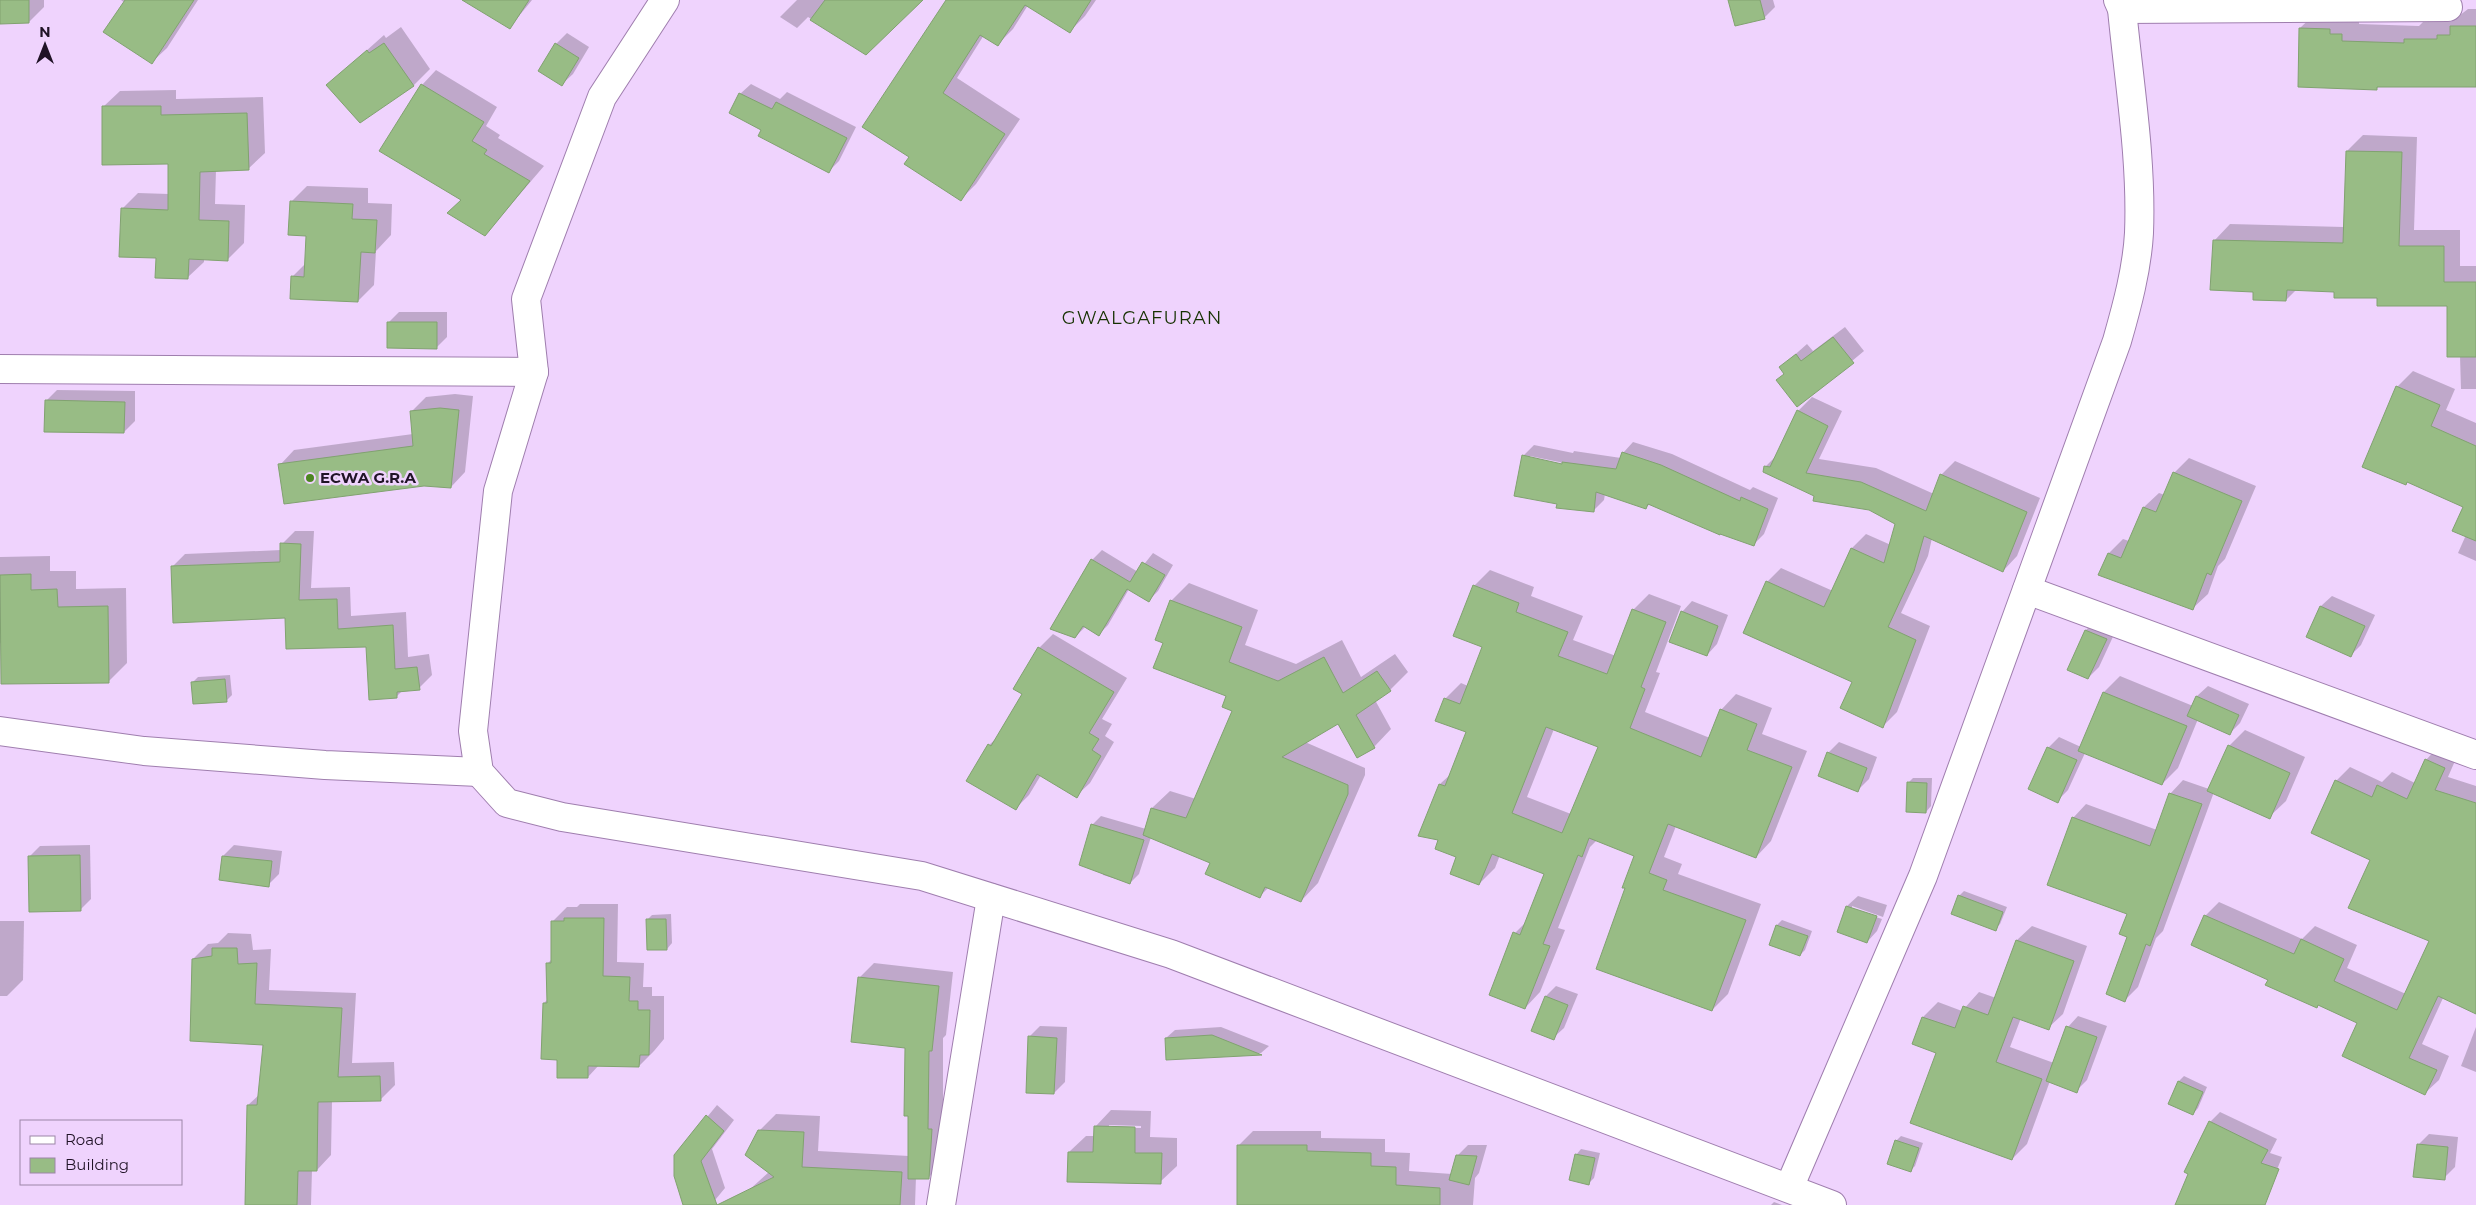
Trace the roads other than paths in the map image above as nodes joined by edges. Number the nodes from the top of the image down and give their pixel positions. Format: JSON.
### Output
{"nodes":[{"id":1,"x":665,"y":0,"type":"edge"},
{"id":2,"x":2120,"y":5,"type":"edge"},
{"id":3,"x":2448,"y":7,"type":"dead end"},
{"id":4,"x":0,"y":369,"type":"edge"},
{"id":5,"x":534,"y":372,"type":"junction"},
{"id":6,"x":2027,"y":590,"type":"junction"},
{"id":7,"x":0,"y":731,"type":"edge"},
{"id":8,"x":2476,"y":755,"type":"edge"},
{"id":9,"x":479,"y":772,"type":"junction"},
{"id":10,"x":992,"y":898,"type":"junction"},
{"id":11,"x":1789,"y":1188,"type":"junction"},
{"id":12,"x":941,"y":1205,"type":"edge"},
{"id":13,"x":1832,"y":1205,"type":"edge"}],
"edges":[{"from":1,"to":5,"type":"street"},
{"from":2,"to":3,"type":"street"},
{"from":2,"to":6,"type":"street"},
{"from":4,"to":5,"type":"street"},
{"from":5,"to":9,"type":"street"},
{"from":6,"to":8,"type":"street"},
{"from":6,"to":11,"type":"street"},
{"from":7,"to":9,"type":"street"},
{"from":9,"to":10,"type":"street"},
{"from":10,"to":11,"type":"street"},
{"from":10,"to":12,"type":"street"},
{"from":11,"to":13,"type":"street"}]}
